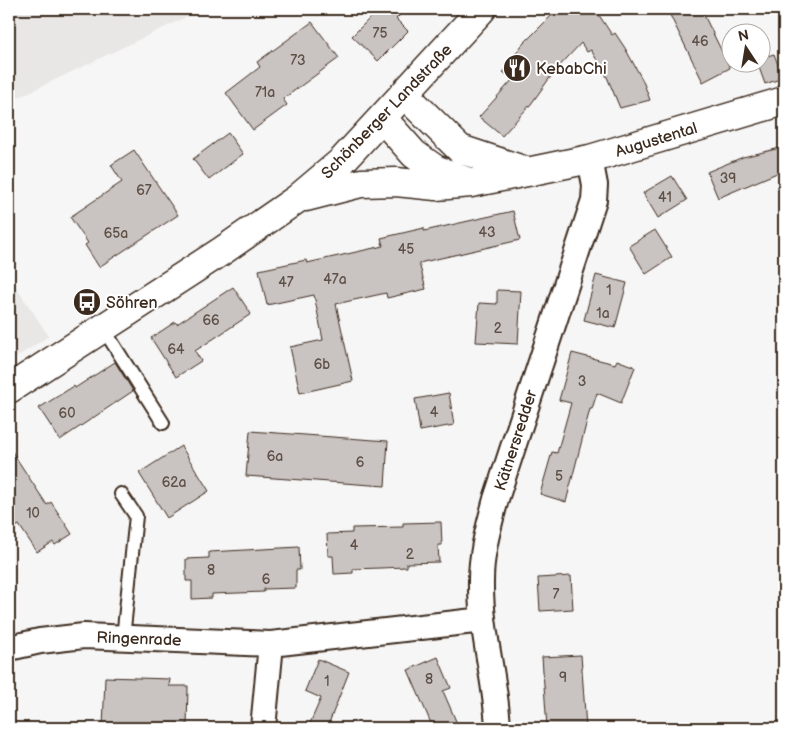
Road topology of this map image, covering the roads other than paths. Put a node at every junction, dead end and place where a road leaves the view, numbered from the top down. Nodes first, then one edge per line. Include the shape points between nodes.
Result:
1 (482, 9) edge
2 (405, 95) junction
3 (784, 101) edge
4 (382, 119) junction
5 (590, 159) junction
6 (527, 172) junction
7 (471, 183) junction
8 (297, 199) junction
9 (103, 328) junction
10 (9, 390) edge
11 (163, 423) dead end
12 (121, 494) dead end
13 (483, 620) junction
14 (123, 638) junction
15 (271, 644) junction
16 (9, 648) edge
17 (263, 728) edge
18 (498, 728) edge

1 - 2 street, Schönberger Landstraße
2 - 4 street, Schönberger Landstraße
2 - 6 street via 460,149
3 - 5 street, Augustental
4 - 7 street via 414,154 436,169
4 - 8 street, Schönberger Landstraße via 342,161
5 - 6 street, Augustental
5 - 13 street, Kätnersredder via 594,200 485,539 481,580
6 - 7 street, Augustental
7 - 8 street, Augustental via 436,186 361,183
8 - 9 street, Schönberger Landstraße
9 - 10 street, Schönberger Landstraße
9 - 11 lane
12 - 14 lane via 136,516
13 - 15 street, Ringenrade
13 - 18 street, Kätnersredder
14 - 15 street, Ringenrade
14 - 16 street, Ringenrade via 84,636
15 - 17 street

